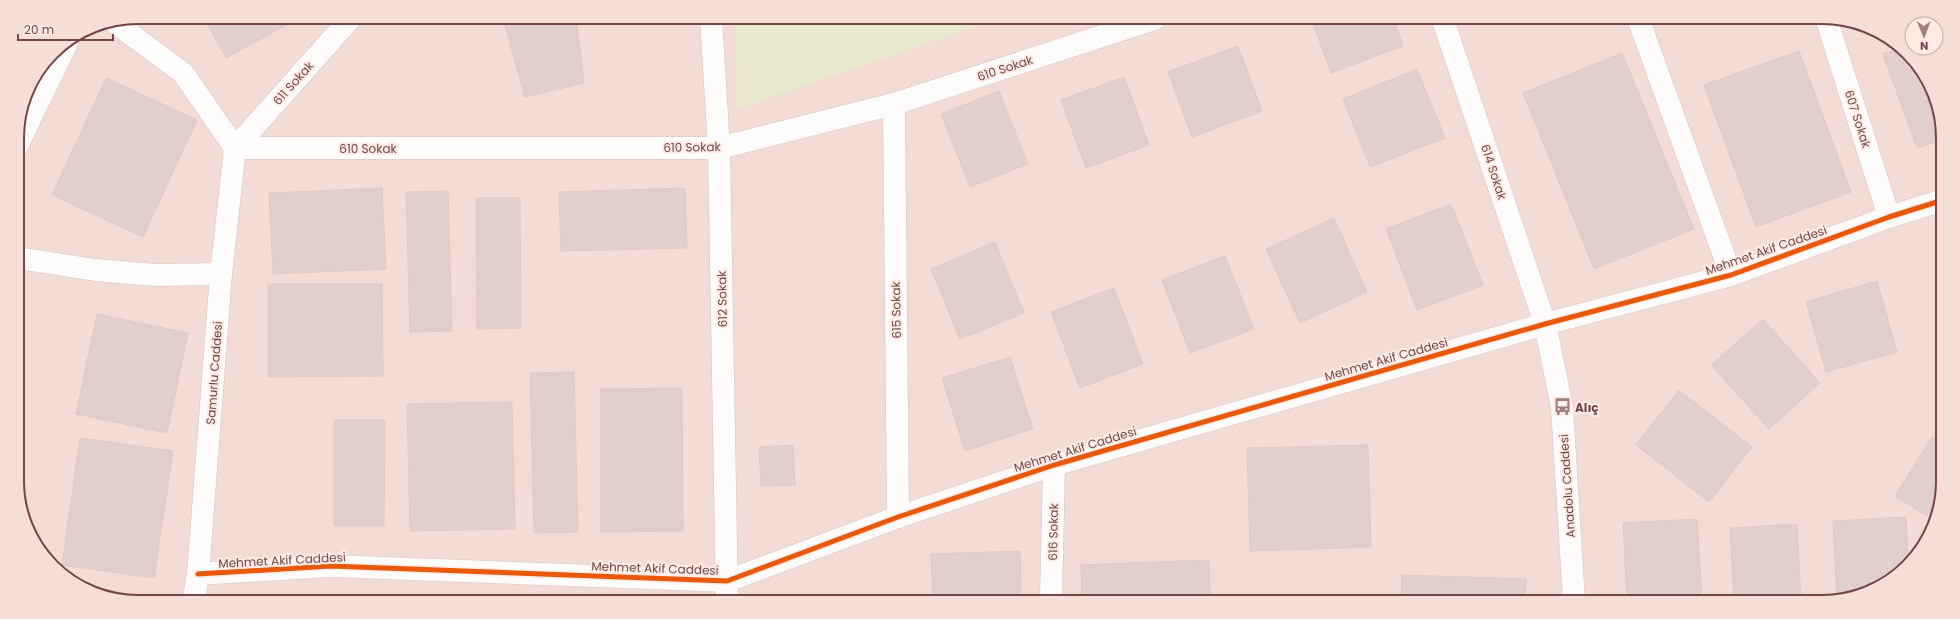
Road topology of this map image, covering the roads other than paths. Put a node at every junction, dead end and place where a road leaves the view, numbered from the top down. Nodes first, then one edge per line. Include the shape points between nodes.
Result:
1 (346, 24) edge
2 (712, 24) edge
3 (1142, 24) edge
4 (1444, 24) edge
5 (1640, 24) edge
6 (1828, 24) edge
7 (119, 26) edge
8 (62, 53) edge
9 (894, 104) junction
10 (24, 132) edge
11 (235, 148) junction
12 (719, 148) junction
13 (1936, 202) edge
14 (1889, 217) junction
15 (24, 259) edge
16 (222, 274) junction
17 (1731, 275) junction
18 (1545, 324) junction
19 (1054, 465) junction
20 (898, 517) junction
21 (198, 574) junction
22 (727, 590) edge
23 (194, 595) edge
24 (1051, 595) edge
25 (1574, 595) edge

1 - 11 street, 611 Sokak
2 - 12 street, 612 Sokak
3 - 9 street, 610 Sokak
4 - 18 street, 614 Sokak
5 - 17 street
6 - 14 street, 607 Sokak
7 - 11 street via 184,73
8 - 10 street
9 - 12 street, 610 Sokak
9 - 20 street, 615 Sokak
11 - 12 street, 610 Sokak
11 - 16 street, Samurlu Caddesi
12 - 22 street, 612 Sokak
13 - 14 street, Mehmet Akif Caddesi
14 - 17 street, Mehmet Akif Caddesi
15 - 16 street via 95,270 155,275
16 - 21 street, Samurlu Caddesi
17 - 18 street, Mehmet Akif Caddesi
18 - 19 street, Mehmet Akif Caddesi
18 - 25 street, Anadolu Caddesi via 1562,407
19 - 20 street, Mehmet Akif Caddesi
19 - 24 street, 616 Sokak
20 - 22 street, Mehmet Akif Caddesi
21 - 22 street, Mehmet Akif Caddesi via 331,566
21 - 23 street, Samurlu Caddesi

